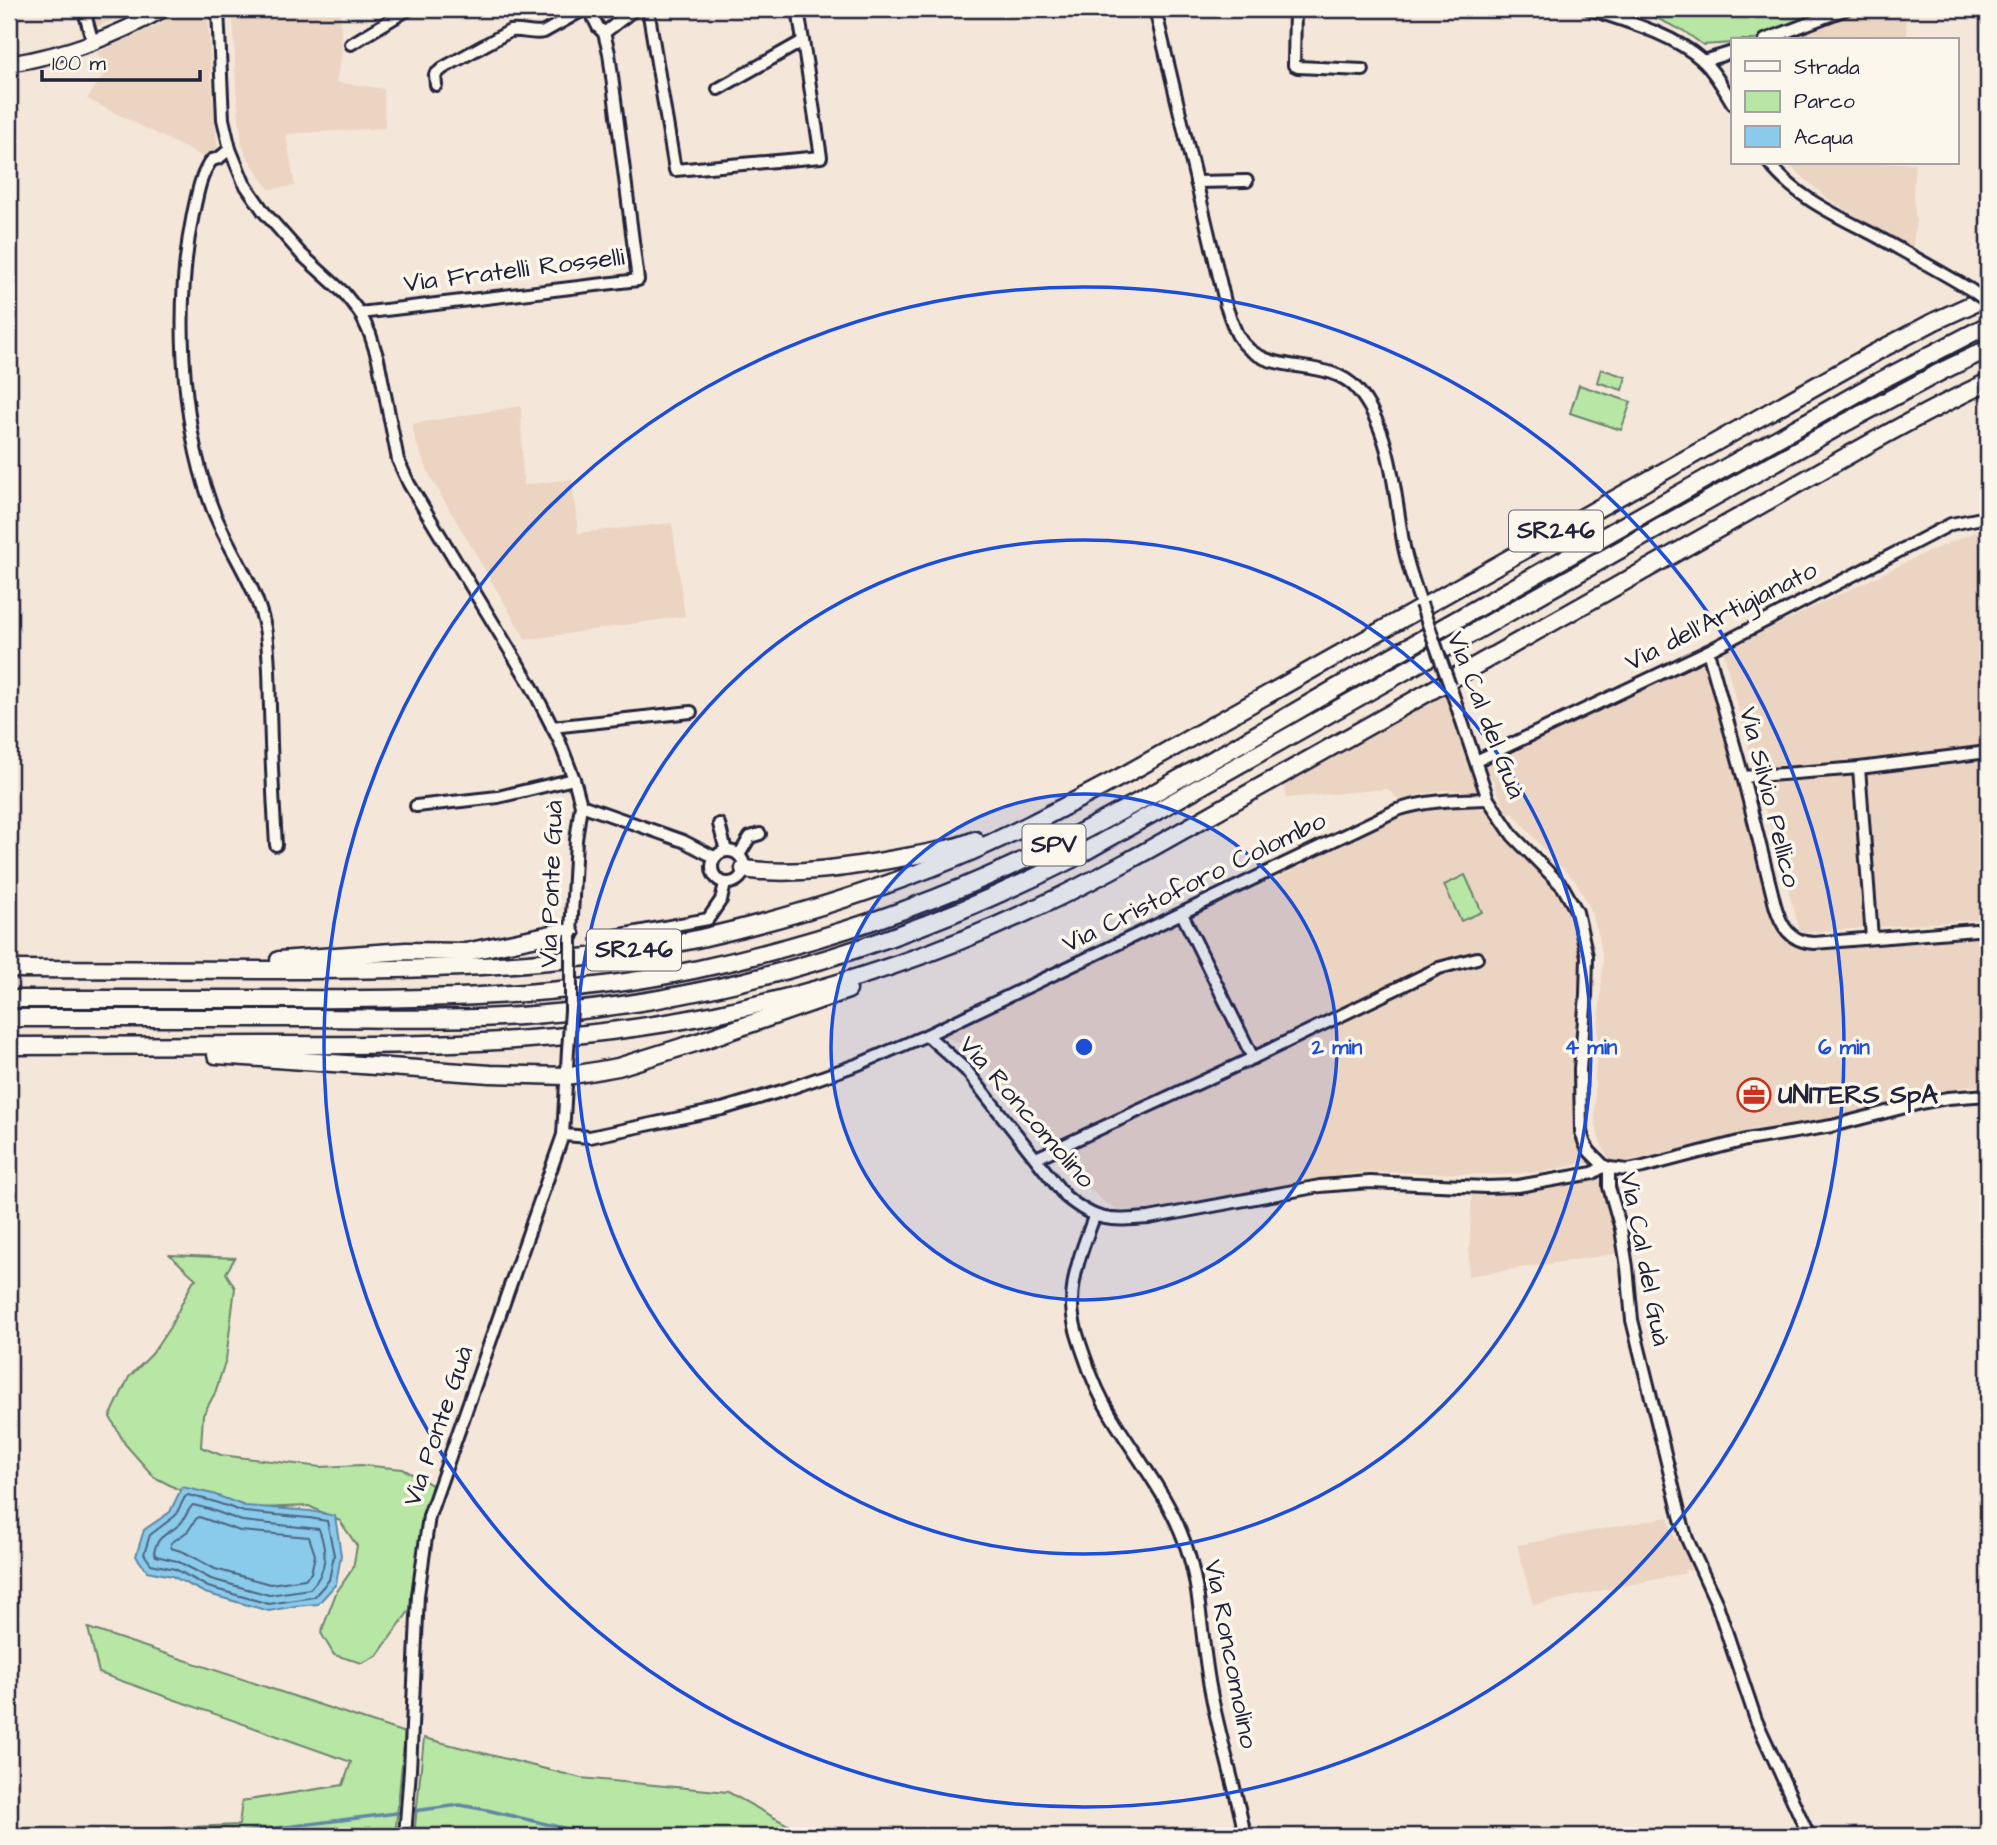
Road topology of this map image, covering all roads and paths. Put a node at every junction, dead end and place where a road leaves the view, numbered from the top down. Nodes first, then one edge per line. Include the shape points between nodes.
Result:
1 (91, 9) edge
2 (164, 9) edge
3 (218, 9) edge
4 (409, 9) edge
5 (587, 9) edge
6 (635, 9) edge
7 (648, 9) edge
8 (798, 9) edge
9 (1156, 9) edge
10 (1295, 9) edge
11 (1589, 9) edge
12 (1846, 9) edge
13 (604, 33) junction
14 (1770, 38) edge
15 (803, 41) junction
16 (93, 43) junction
17 (351, 44) dead end
18 (1731, 53) edge
19 (1703, 61) junction
20 (9, 64) edge
21 (1363, 70) dead end
22 (436, 85) dead end
23 (718, 89) dead end
24 (1731, 101) edge
25 (230, 149) junction
26 (1770, 164) edge
27 (1196, 181) junction
28 (1247, 181) dead end
29 (1988, 296) edge
30 (1988, 302) edge
31 (359, 313) junction
32 (1988, 326) edge
33 (1988, 349) edge
34 (1988, 382) edge
35 (1988, 519) edge
36 (1708, 651) junction
37 (691, 712) dead end
38 (552, 727) junction
39 (1988, 752) edge
40 (1476, 761) junction
41 (1859, 768) junction
42 (1128, 773) junction
43 (1743, 777) junction
44 (574, 779) junction
45 (1489, 799) junction
46 (581, 805) junction
47 (416, 806) dead end
48 (719, 824) dead end
49 (761, 834) dead end
50 (276, 845) dead end
51 (726, 851) junction
52 (714, 857) junction
53 (741, 862) junction
54 (725, 884) junction
55 (1039, 906) junction
56 (1182, 914) junction
57 (1988, 929) edge
58 (571, 934) junction
59 (1872, 938) junction
60 (598, 939) dead end
61 (1477, 958) dead end
62 (108, 968) junction
63 (9, 969) edge
64 (9, 999) edge
65 (9, 1018) edge
66 (927, 1035) junction
67 (9, 1046) edge
68 (106, 1046) junction
69 (1252, 1058) junction
70 (567, 1076) junction
71 (1988, 1095) edge
72 (563, 1135) junction
73 (1036, 1158) junction
74 (1606, 1167) junction
75 (1094, 1217) junction
76 (405, 1836) edge
77 (1245, 1836) edge
78 (1809, 1836) edge

1 - 16 street via 86,18
2 - 16 main road
3 - 25 street, Via Ponte Guà via 223,119
4 - 17 street
5 - 13 street
5 - 22 street via 544,32 510,31 443,68 435,75
6 - 13 street
7 - 15 street via 675,170 821,157
8 - 15 street
9 - 27 street, Via Cal del Guà
10 - 21 street via 1294,65
11 - 19 street via 1656,33
12 - 14 street
13 - 31 street, Via Fratelli Rosselli via 638,280
15 - 23 street
16 - 20 main road
18 - 19 street
19 - 24 street
25 - 31 street, Via Ponte Guà via 244,183 264,212
25 - 50 street via 207,166 191,225 184,290 186,374 206,491 254,592 266,631
26 - 30 street, bridge via 1815,204
27 - 28 street
27 - 40 street, Via Cal del Guà, bridge via 1226,306 1239,337 1261,358 1336,374 1355,387 1380,429 1405,551
29 - 42 highway, SR246 via 1876,352
31 - 38 street, Via Ponte Guà via 378,359 398,460
32 - 64 highway, SPV via 1874,384 1121,810 989,876 865,924 695,969 536,993 416,999
33 - 65 highway, SPV via 1832,430 1070,860 1002,894 897,936 724,986 533,1015
34 - 55 highway
35 - 36 street, Via dell'Artigianato via 1951,524
36 - 40 street, Via dell'Artigianato
36 - 43 street, Via Silvio Pellico
37 - 38 street
38 - 44 street, Via Ponte Guà
39 - 41 street
40 - 45 street, Via Cal del Guà
41 - 43 street
41 - 59 street
42 - 53 highway via 965,844 923,854 773,872
42 - 62 highway, SR246 via 1010,834 895,882 764,923 695,939 618,953 494,966
43 - 59 street, Via Silvio Pellico via 1779,920 1791,936 1805,942
44 - 46 street, Via Ponte Guà
44 - 47 street via 498,797
45 - 56 street, Via Cristoforo Colombo via 1439,800 1397,810
45 - 74 street, Via Cal del Guà via 1513,836 1563,887 1577,912 1587,956 1581,1132 1590,1152
46 - 52 street via 683,841
46 - 58 street, Via Ponte Guà
48 - 51 street
49 - 53 street via 750,837
51 - 52 street
51 - 53 street
52 - 54 street via 712,874
53 - 54 street via 740,878
54 - 60 street via 708,919
55 - 68 highway via 919,956 845,980 649,1026 476,1043
55 - 70 highway via 935,959 698,1042 618,1067
56 - 66 street, Via Cristoforo Colombo
56 - 69 street
57 - 59 street
58 - 62 highway via 561,932 466,952 406,951
58 - 70 street, Via Ponte Guà, bridge
61 - 69 street via 1439,968
62 - 63 highway, SR246
66 - 72 street, Via Cristoforo Colombo via 859,1064 722,1109 590,1137
66 - 73 street, Via Roncomolino via 966,1070
67 - 68 highway
68 - 70 highway
69 - 73 street
70 - 72 street, Via Ponte Guà
71 - 74 street, Via Roncomolino via 1921,1103 1628,1170
72 - 76 street, Via Ponte Guà via 429,1516 418,1595
73 - 75 street, Via Roncomolino via 1065,1196
74 - 75 street, Via Roncomolino via 1518,1186 1370,1182 1320,1186 1149,1218 1121,1221
74 - 78 street, Via Cal del Guà via 1621,1229 1632,1320 1681,1519 1717,1604 1756,1720
75 - 77 street, Via Roncomolino via 1079,1255 1073,1321 1111,1416 1172,1513 1186,1545 1199,1593 1211,1691

